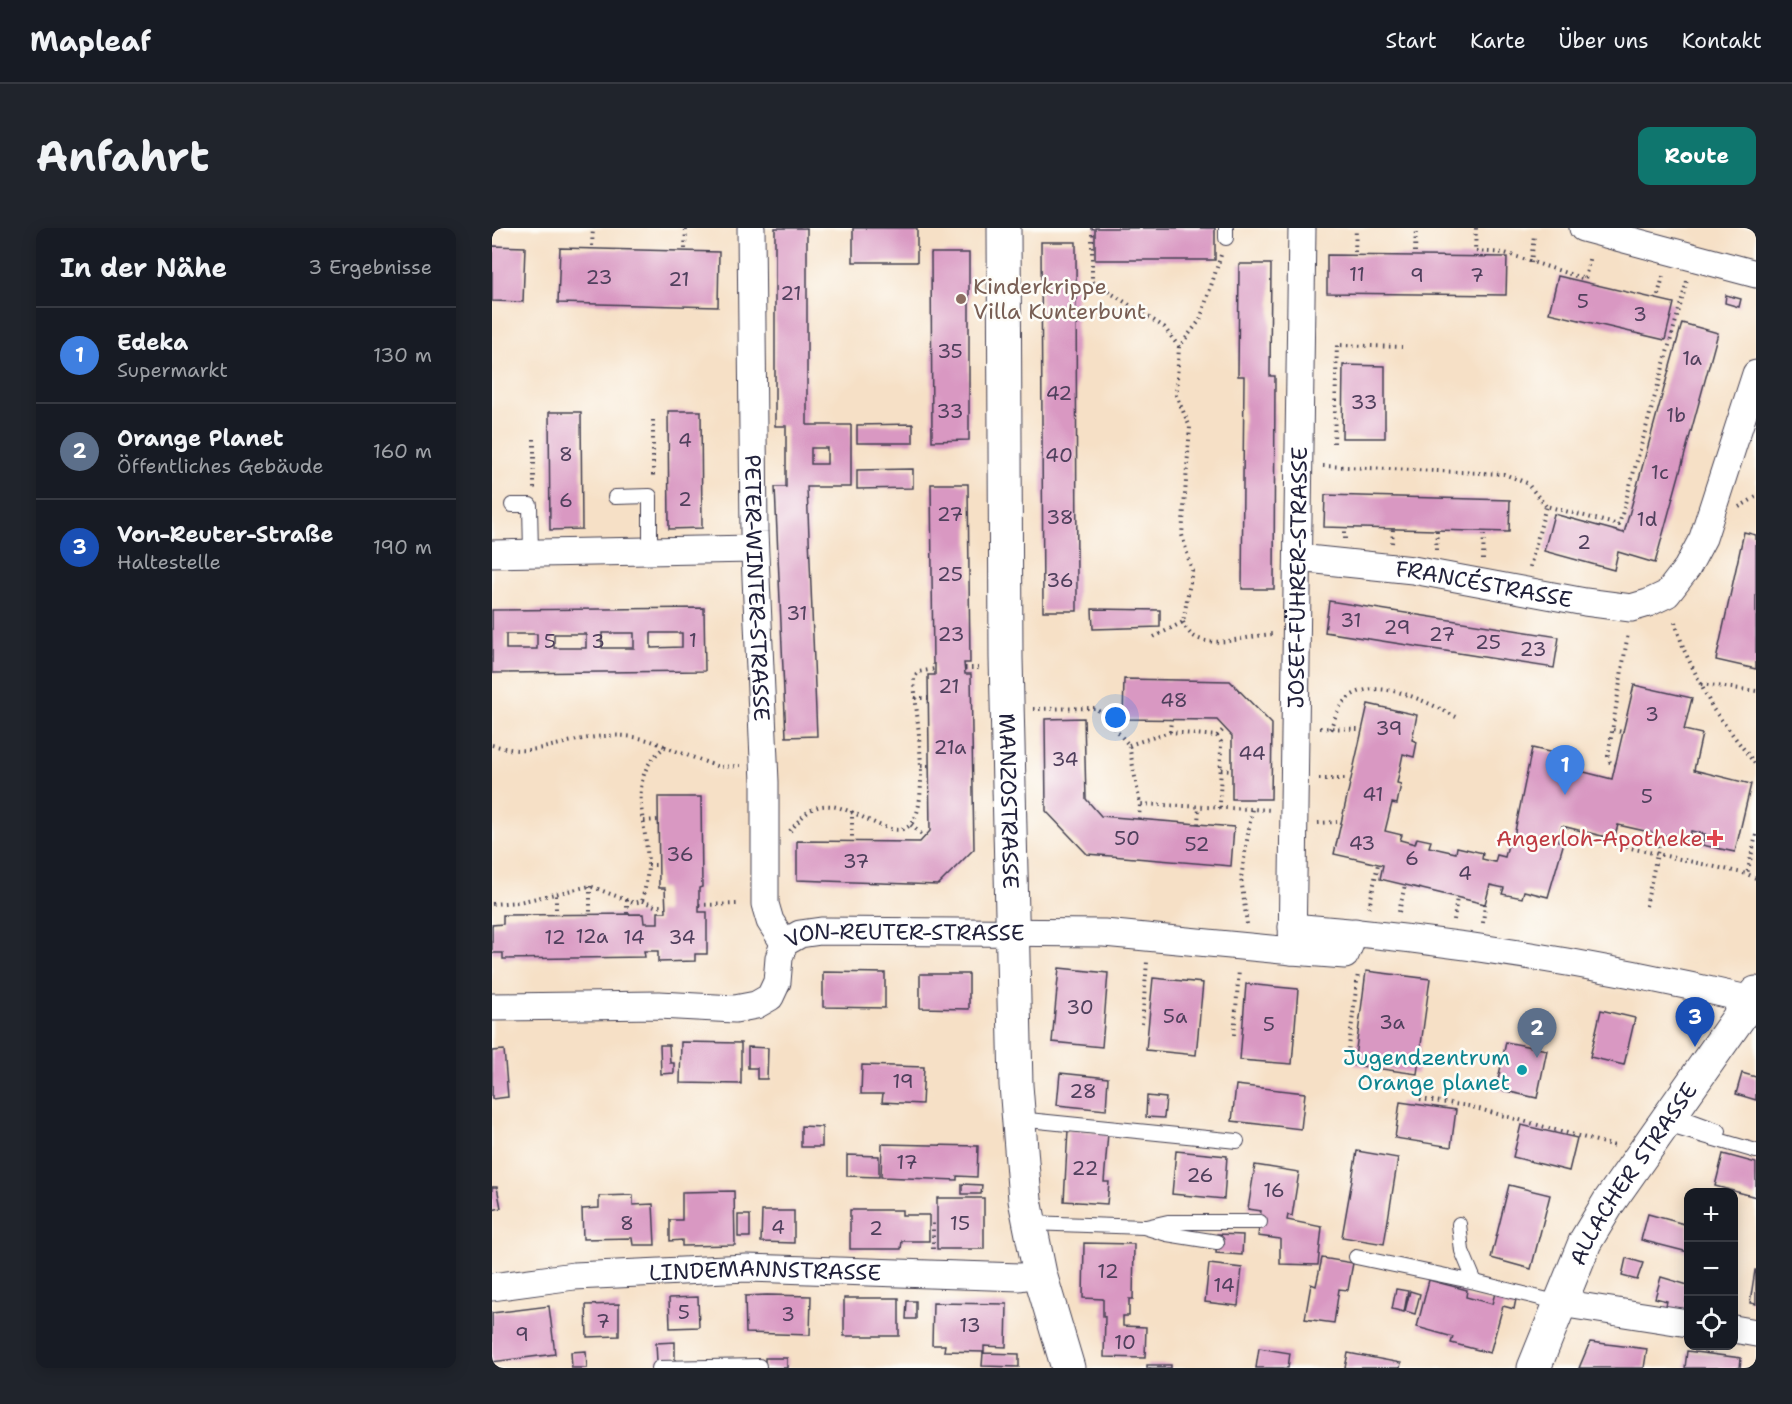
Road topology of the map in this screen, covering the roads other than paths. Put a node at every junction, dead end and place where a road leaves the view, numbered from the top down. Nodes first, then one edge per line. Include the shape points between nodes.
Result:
1 (751, 228) edge
2 (1004, 228) edge
3 (1302, 228) edge
4 (1583, 228) edge
5 (1756, 274) edge
6 (1756, 374) edge
7 (615, 497) dead end
8 (512, 505) dead end
9 (754, 549) junction
10 (650, 550) junction
11 (531, 553) junction
12 (492, 554) edge
13 (1298, 558) junction
14 (1014, 932) junction
15 (1292, 939) junction
16 (784, 943) junction
17 (1755, 998) edge
18 (492, 1006) edge
19 (1666, 1118) junction
20 (1018, 1119) junction
21 (1238, 1141) dead end
22 (1756, 1141) edge
23 (1756, 1151) edge
24 (1260, 1222) dead end
25 (1029, 1223) junction
26 (1459, 1224) dead end
27 (1144, 1227) junction
28 (1217, 1242) dead end
29 (1356, 1257) dead end
30 (1040, 1274) junction
31 (1475, 1282) junction
32 (492, 1287) edge
33 (1560, 1303) junction
34 (1684, 1322) edge
35 (1738, 1330) edge
36 (1756, 1333) edge
37 (759, 1366) dead end
38 (659, 1368) edge
39 (1068, 1368) edge
40 (1534, 1368) edge

1 - 9 street, PETER-WINTER-STRASSE
2 - 14 street, MANZOSTRASSE via 1006,658
3 - 13 street, JOSEF-FÜHRER-STRASSE
4 - 5 street
6 - 13 street, FRANCÉSTRASSE via 1703,538 1667,594 1631,608 1413,570
7 - 10 lane via 650,496
8 - 11 lane via 530,505
9 - 10 street
9 - 16 street, PETER-WINTER-STRASSE via 764,766 765,904
10 - 11 street
11 - 12 street
13 - 15 street, JOSEF-FÜHRER-STRASSE
14 - 15 street, VON-REUTER-STRASSE
14 - 16 street, VON-REUTER-STRASSE via 821,931 800,934
14 - 20 street, MANZOSTRASSE
15 - 17 street, VON-REUTER-STRASSE via 1550,957
16 - 18 street, VON-REUTER-STRASSE via 777,982 770,997 756,1005 735,1009 659,1005
17 - 19 street, ALLACHER STRASSE
19 - 22 lane
19 - 23 lane
19 - 33 street, ALLACHER STRASSE via 1586,1242
20 - 21 lane
20 - 25 street, MANZOSTRASSE
24 - 27 lane via 1167,1222
25 - 27 lane
25 - 30 street, MANZOSTRASSE
26 - 31 lane via 1462,1251
27 - 28 lane
29 - 31 lane
30 - 32 street, LINDEMANNSTRASSE via 1020,1277 747,1268 574,1276
30 - 39 street, MANZOSTRASSE
31 - 33 lane
33 - 34 street
33 - 40 street, ALLACHER STRASSE
35 - 36 street
37 - 38 lane

